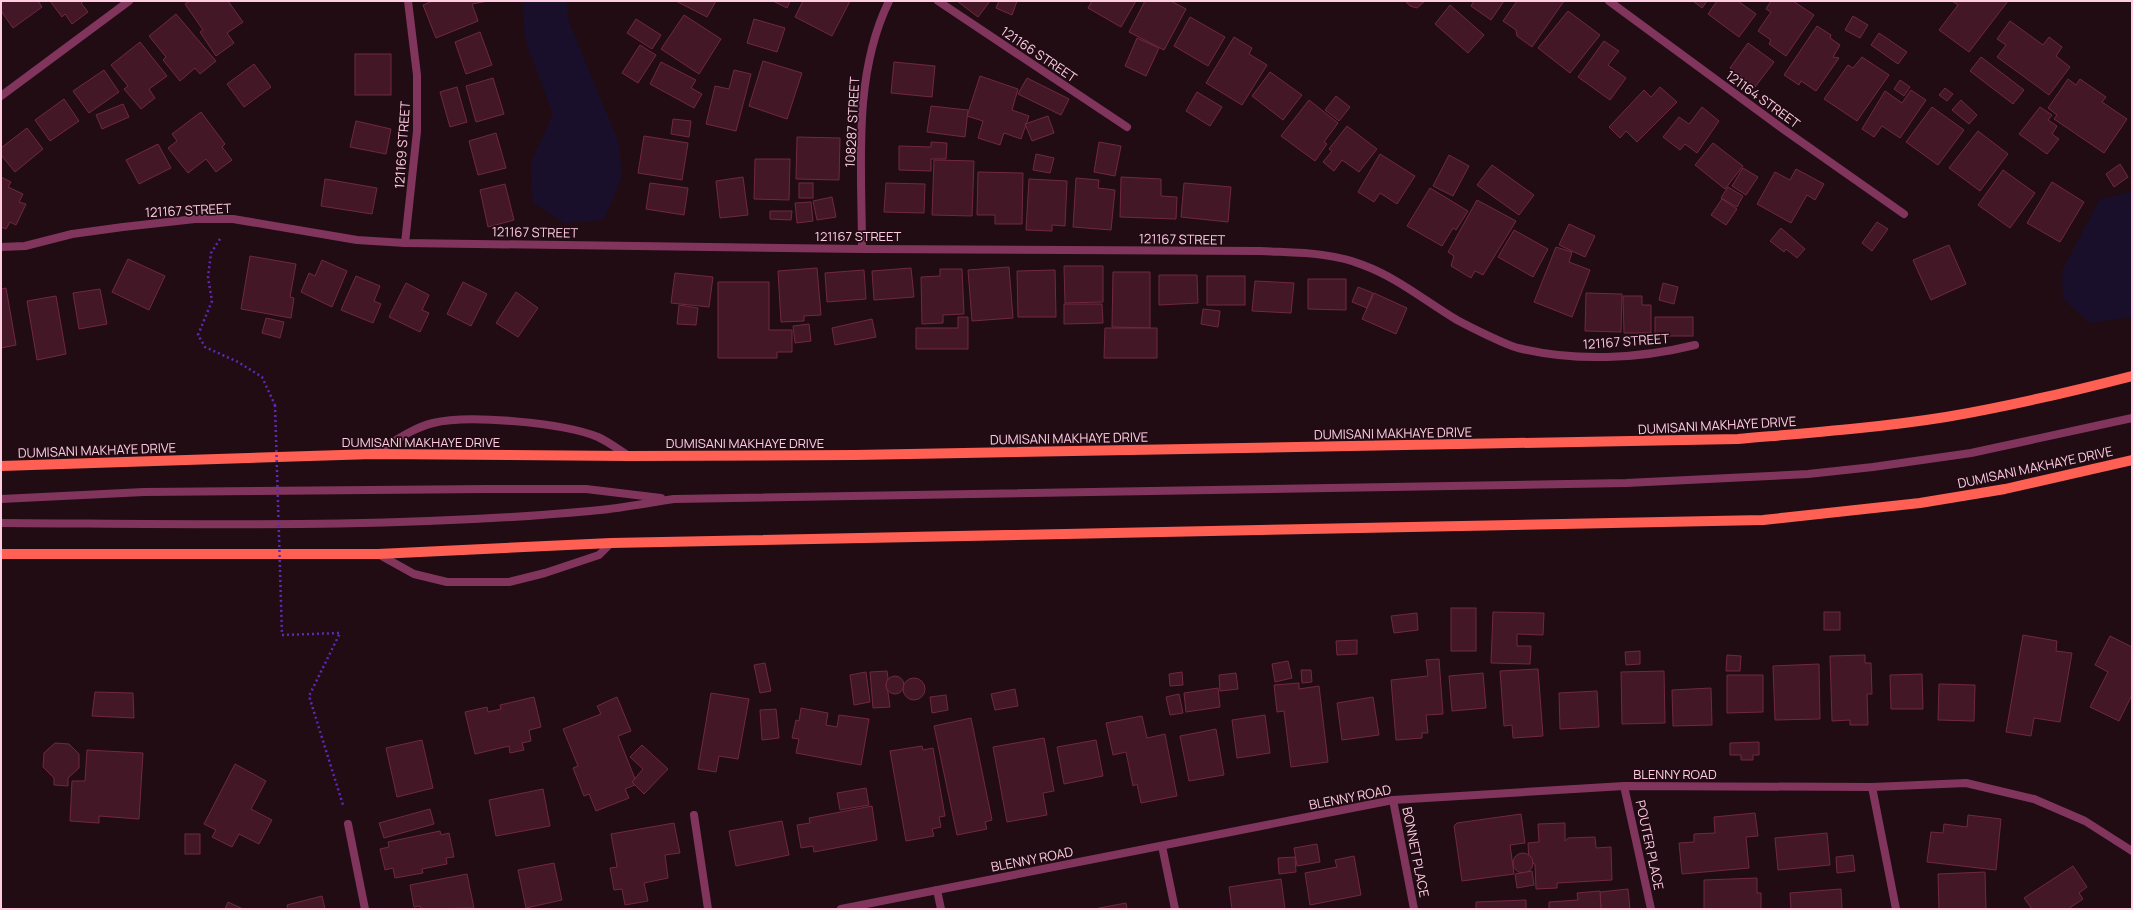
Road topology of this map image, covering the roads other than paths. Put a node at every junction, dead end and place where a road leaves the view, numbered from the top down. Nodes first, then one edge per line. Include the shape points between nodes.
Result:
1 (129, 1) edge
2 (408, 1) edge
3 (889, 1) edge
4 (938, 1) edge
5 (1610, 1) edge
6 (1, 96) edge
7 (1127, 127) dead end
8 (1904, 214) dead end
9 (405, 242) junction
10 (1, 247) edge
11 (862, 249) junction
12 (1695, 345) dead end
13 (2132, 376) edge
14 (2132, 418) edge
15 (373, 454) junction
16 (629, 456) junction
17 (2132, 460) edge
18 (1, 466) edge
19 (1, 499) edge
20 (674, 499) junction
21 (1, 522) edge
22 (611, 543) junction
23 (1, 554) edge
24 (378, 554) junction
25 (1624, 786) junction
26 (1872, 786) junction
27 (1393, 800) junction
28 (694, 815) dead end
29 (348, 824) road end
30 (1162, 846) junction
31 (2132, 851) edge
32 (937, 890) junction
33 (365, 909) edge
34 (708, 909) edge
35 (841, 909) edge
36 (941, 909) edge
37 (1175, 909) edge
38 (1414, 909) edge
39 (1651, 909) edge
40 (1896, 909) edge

1 - 6 street
2 - 9 street, 121169 STREET via 418,75 418,131
3 - 11 street, 108287 STREET via 871,47 864,87
4 - 7 street, 121166 STREET
5 - 8 street, 121164 STREET via 1783,129
9 - 10 street, 121167 STREET via 357,240 233,219 194,219 72,234 25,246
9 - 11 street, 121167 STREET
11 - 12 street, 121167 STREET via 1262,251 1323,254 1362,264 1399,281 1458,320 1517,348 1578,357 1627,356
13 - 16 main road, DUMISANI MAKHAYE DRIVE via 2049,397 1945,417 1844,430 1738,439 862,455
14 - 20 street via 1971,453 1808,474 1626,483
15 - 16 main road, DUMISANI MAKHAYE DRIVE
15 - 16 street via 424,426 454,420 479,420 559,427 598,438
15 - 18 main road, DUMISANI MAKHAYE DRIVE
17 - 22 main road, DUMISANI MAKHAYE DRIVE via 2005,489 1920,503 1763,520
19 - 20 street via 144,492 480,489 586,489
20 - 21 street via 584,512 494,518 345,523
22 - 24 main road, DUMISANI MAKHAYE DRIVE
22 - 24 street via 599,555 508,582 447,582 414,574
23 - 24 main road, DUMISANI MAKHAYE DRIVE
25 - 26 street, BLENNY ROAD
25 - 27 street, BLENNY ROAD
25 - 39 street, POUTER PLACE
26 - 31 street, BLENNY ROAD via 1966,783 2034,799 2085,821
26 - 40 street
27 - 30 street, BLENNY ROAD
27 - 38 street, BONNET PLACE
28 - 34 street
29 - 33 street
30 - 32 street, BLENNY ROAD
30 - 37 street
32 - 35 street, BLENNY ROAD
32 - 36 street

